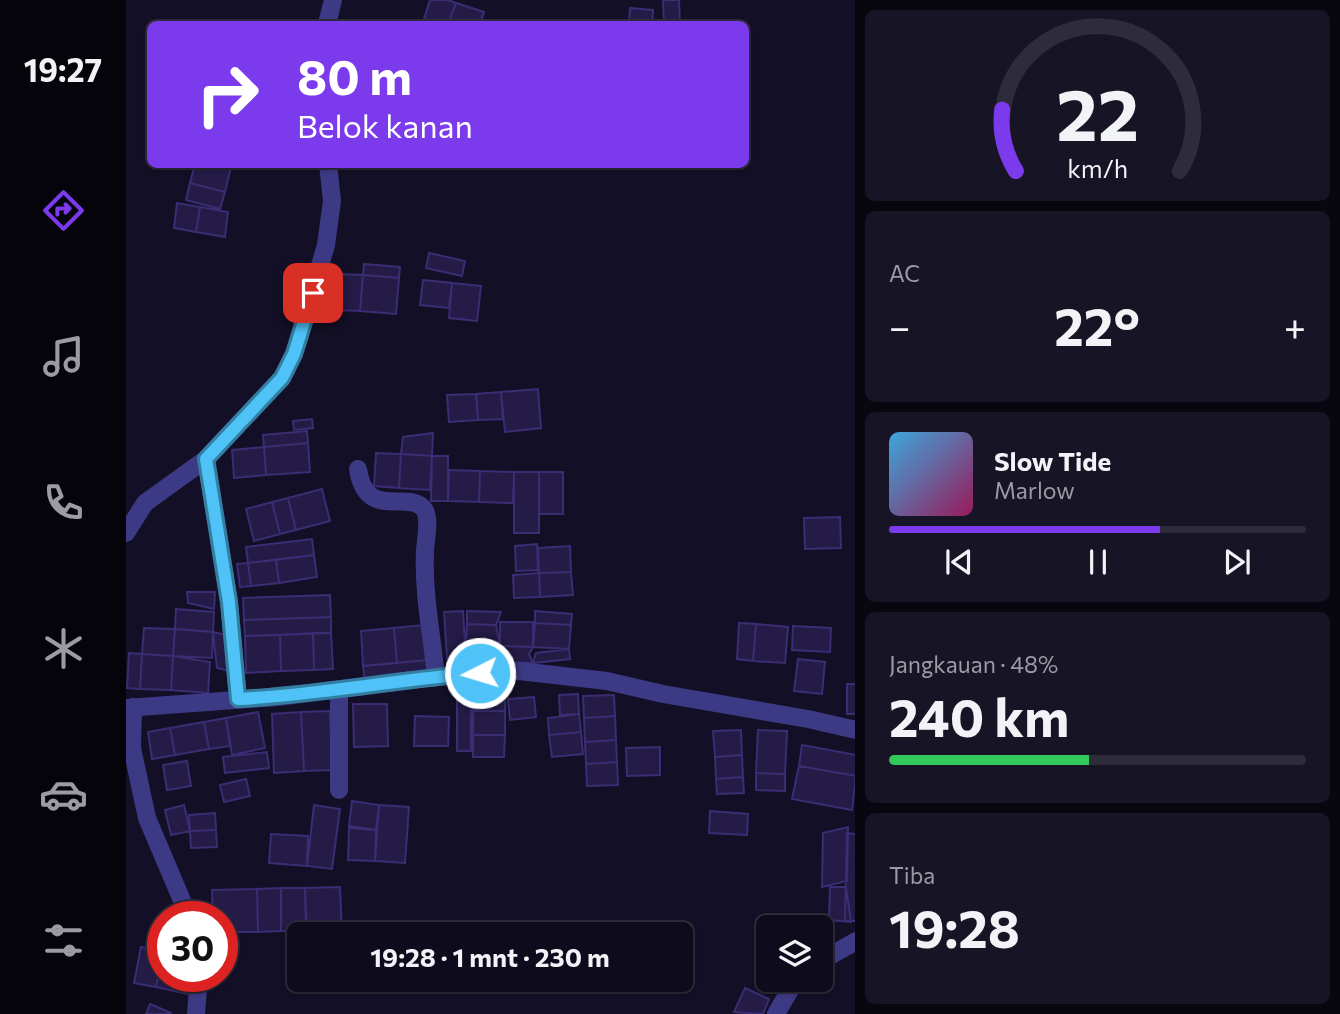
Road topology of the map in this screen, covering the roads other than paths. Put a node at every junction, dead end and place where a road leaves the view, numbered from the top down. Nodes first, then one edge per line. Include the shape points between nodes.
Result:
1 (333, 0) edge
2 (328, 21) edge
3 (328, 168) edge
4 (206, 459) junction
5 (358, 469) dead end
6 (126, 533) edge
7 (436, 677) junction
8 (339, 691) junction
9 (238, 699) junction
10 (129, 707) edge
11 (855, 730) edge
12 (339, 790) dead end
13 (182, 901) edge
14 (855, 941) edge
15 (833, 954) edge
16 (198, 992) edge
17 (789, 992) edge
18 (196, 1014) edge
19 (775, 1014) edge

1 - 2 street
3 - 4 street via 332,201 326,245 294,354 282,378
4 - 6 street via 145,503
4 - 9 street via 229,602
5 - 7 street via 360,482 372,497 413,503 426,514 425,556
7 - 8 street
7 - 11 street via 519,671 568,675
8 - 9 street
8 - 12 street
9 - 10 street
10 - 13 street via 146,818
14 - 15 street
16 - 18 street
17 - 19 street

